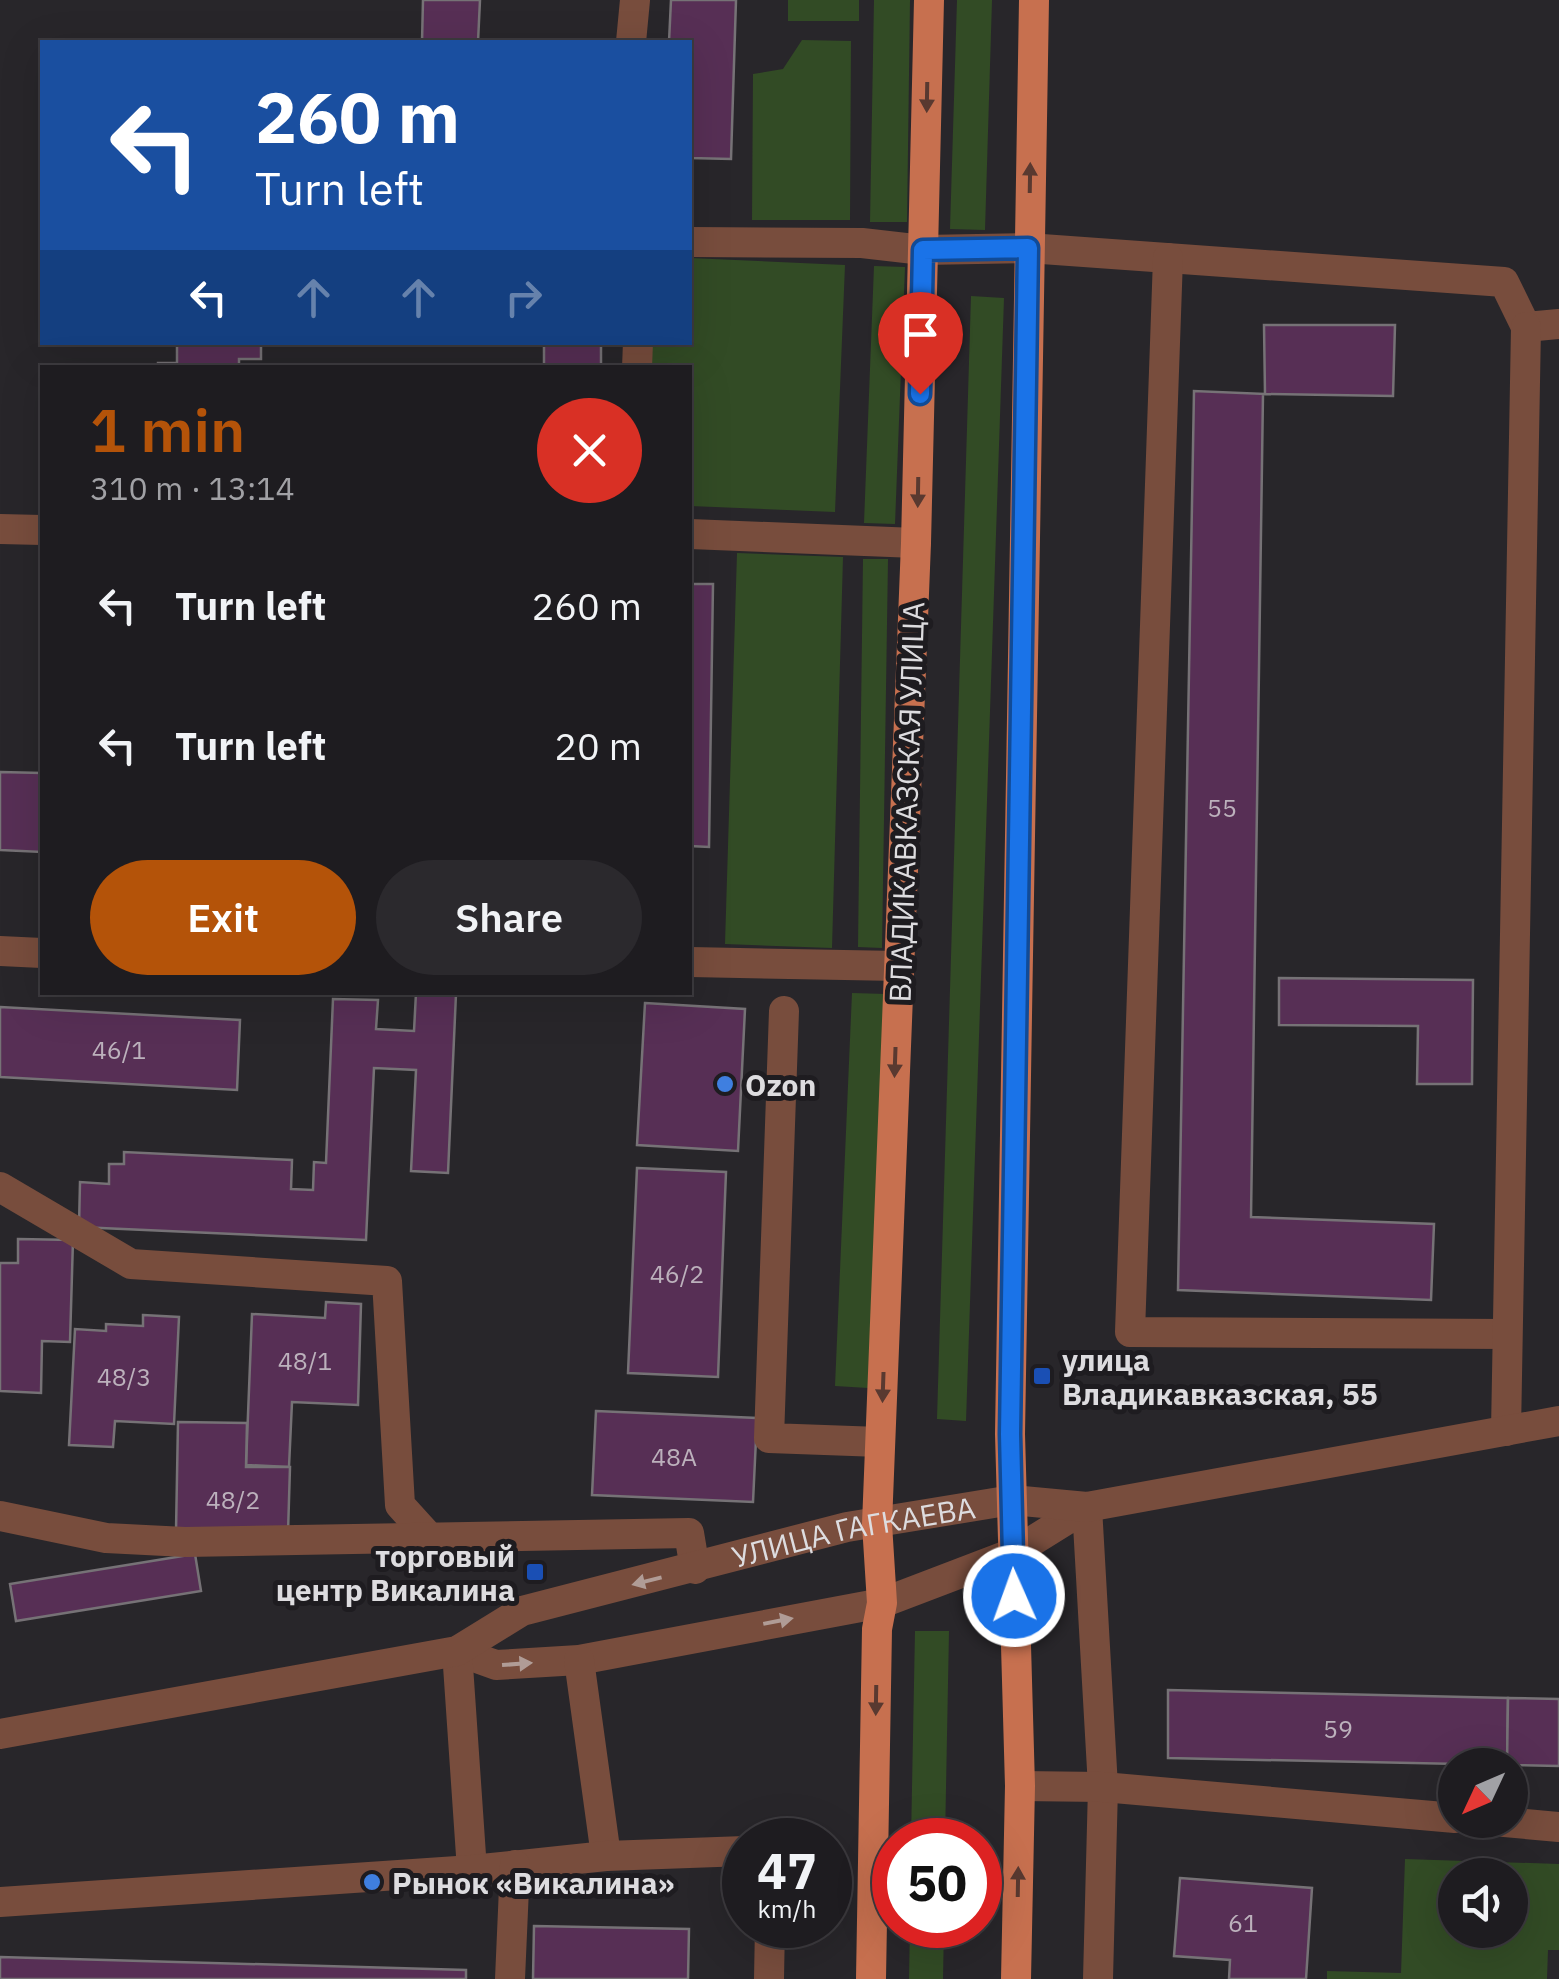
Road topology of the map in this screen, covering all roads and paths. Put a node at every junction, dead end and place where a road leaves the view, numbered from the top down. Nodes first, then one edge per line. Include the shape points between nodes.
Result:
1 (635, 0) edge
2 (929, 0) edge
3 (1034, 0) edge
4 (631, 40) edge
5 (692, 242) edge
6 (1028, 248) junction
7 (923, 250) junction
8 (1168, 258) junction
9 (1559, 324) edge
10 (1526, 326) junction
11 (0, 529) edge
12 (40, 530) edge
13 (692, 534) edge
14 (916, 543) junction
15 (0, 951) edge
16 (40, 954) edge
17 (692, 962) edge
18 (899, 966) junction
19 (784, 1011) dead end
20 (0, 1187) edge
21 (1507, 1334) junction
22 (1559, 1421) edge
23 (1506, 1430) junction
24 (880, 1442) junction
25 (1012, 1500) junction
26 (1088, 1507) junction
27 (0, 1516) edge
28 (877, 1524) junction
29 (430, 1538) junction
30 (1013, 1553) junction
31 (695, 1569) junction
32 (882, 1603) junction
33 (456, 1651) junction
34 (580, 1660) junction
35 (0, 1734) edge
36 (1020, 1786) junction
37 (1103, 1787) junction
38 (1438, 1817) edge
39 (1528, 1824) edge
40 (1559, 1827) edge
41 (722, 1852) edge
42 (606, 1856) junction
43 (515, 1866) junction
44 (472, 1870) junction
45 (0, 1902) edge
46 (770, 1948) edge
47 (510, 1979) edge
48 (769, 1979) edge
49 (871, 1979) edge
50 (1016, 1979) edge
51 (1098, 1979) edge

1 - 4 street
2 -> 7 main road, ВЛАДИКАВКАЗСКАЯ УЛИЦА
6 -> 3 main road
5 - 7 street
6 - 7 street
6 - 8 street
6 - 25 main road
7 -> 14 main road, ВЛАДИКАВКАЗСКАЯ УЛИЦА
8 - 10 street via 1504,282
8 - 21 street via 1130,1332
9 - 10 street
10 - 21 street
11 - 12 street
13 - 14 street
14 - 18 main road, ВЛАДИКАВКАЗСКАЯ УЛИЦА
15 - 16 street
17 - 18 street
18 -> 24 main road, ВЛАДИКАВКАЗСКАЯ УЛИЦА
19 - 24 street via 769,1438
20 - 29 street via 131,1264 387,1281 400,1505
21 - 23 street
22 - 23 street, УЛИЦА ГАГКАЕВА
23 - 26 street, УЛИЦА ГАГКАЕВА
24 - 28 main road, ВЛАДИКАВКАЗСКАЯ УЛИЦА
25 - 26 street, УЛИЦА ГАГКАЕВА
25 - 28 street, УЛИЦА ГАГКАЕВА
25 - 30 main road
26 - 30 street
26 - 37 street
27 - 29 street via 106,1538
28 - 31 street, УЛИЦА ГАГКАЕВА
28 - 32 main road, ВЛАДИКАВКАЗСКАЯ УЛИЦА
29 - 31 street via 689,1534
30 - 32 street
30 - 36 main road
31 -> 33 street, УЛИЦА ГАГКАЕВА via 522,1611
34 -> 32 street, УЛИЦА ГАГКАЕВА
32 -> 49 main road, ВЛАДИКАВКАЗСКАЯ УЛИЦА
33 -> 34 street, УЛИЦА ГАГКАЕВА via 496,1665
33 - 35 street, УЛИЦА ГАГКАЕВА
33 - 44 street
34 - 42 street
36 - 37 street
50 -> 36 main road
37 - 38 street
37 - 51 street
39 - 40 street
41 - 42 street
42 - 43 street
43 - 44 street
43 - 47 street
44 - 45 street
46 - 48 street

